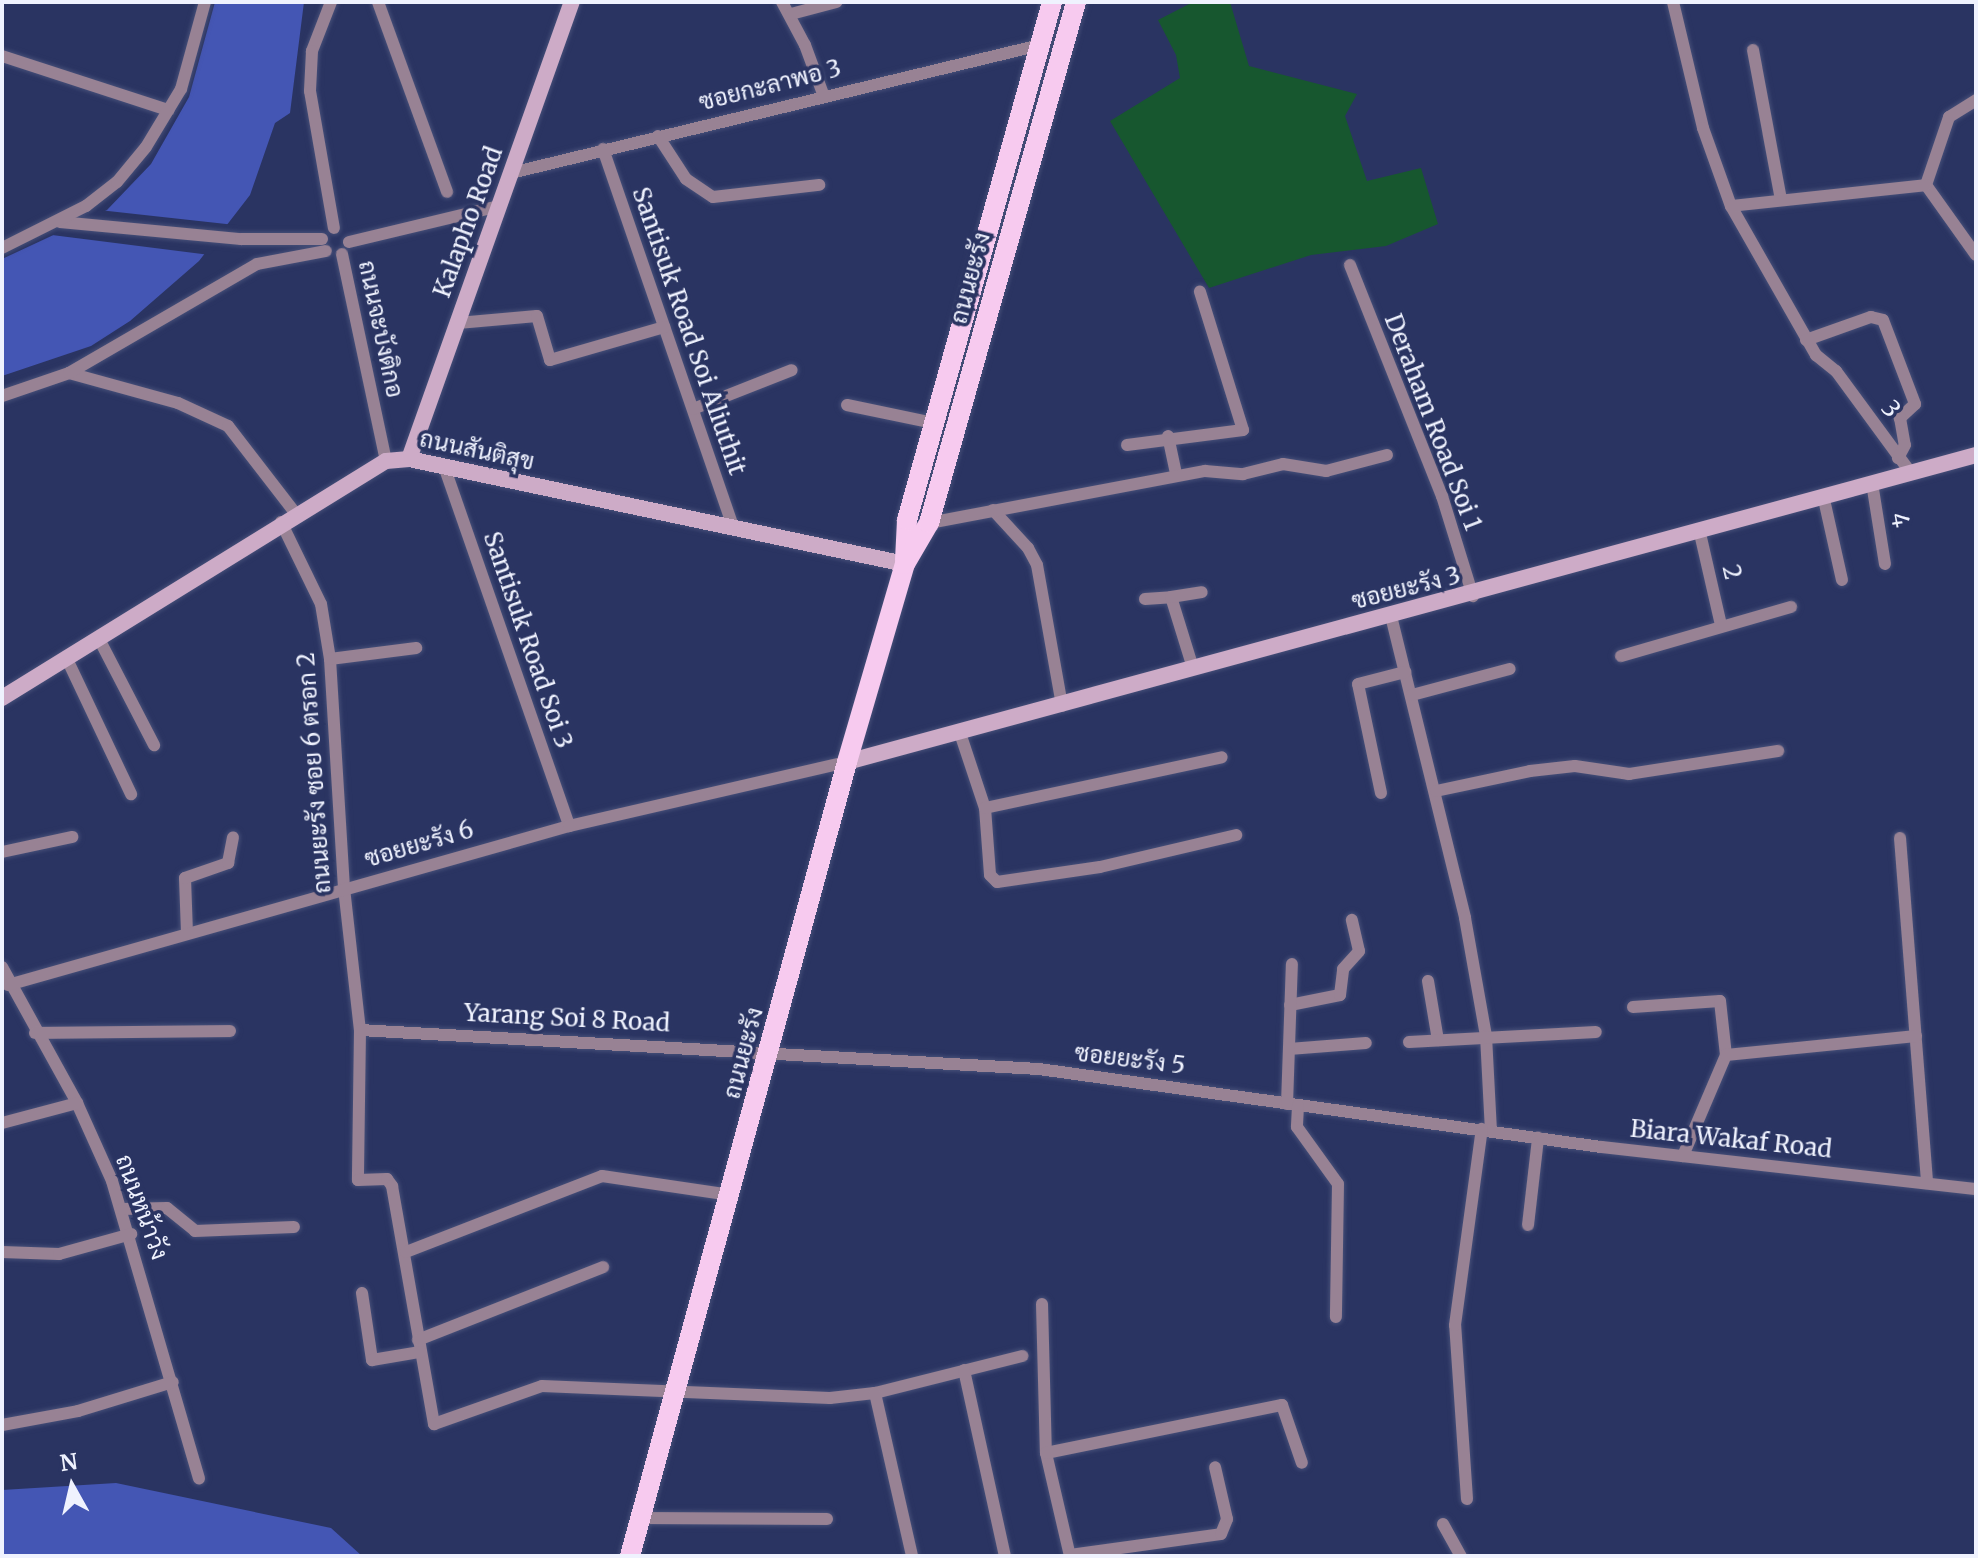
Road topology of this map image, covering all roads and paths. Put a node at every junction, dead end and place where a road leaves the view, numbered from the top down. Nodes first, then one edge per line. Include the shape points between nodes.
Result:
1 (205, 2) edge
2 (331, 2) edge
3 (378, 2) edge
4 (572, 2) edge
5 (782, 2) edge
6 (836, 2) edge
7 (1052, 2) edge
8 (1076, 2) edge
9 (1673, 2) edge
10 (791, 14) junction
11 (1040, 45) junction
12 (1753, 50) dead end
13 (2, 56) edge
14 (823, 94) junction
15 (1976, 100) edge
16 (168, 110) junction
17 (658, 136) junction
18 (603, 149) junction
19 (511, 173) junction
20 (819, 185) dead end
21 (1926, 185) junction
22 (447, 192) dead end
23 (1781, 199) junction
24 (499, 206) junction
25 (1731, 206) junction
26 (66, 223) junction
27 (334, 228) junction
28 (258, 239) junction
29 (984, 243) junction
30 (324, 245) junction
31 (2, 248) edge
32 (346, 248) junction
33 (1005, 250) junction
34 (1976, 255) edge
35 (257, 264) junction
36 (1350, 265) dead end
37 (1200, 292) dead end
38 (458, 323) junction
39 (664, 327) junction
40 (1806, 340) junction
41 (792, 370) dead end
42 (69, 373) junction
43 (2, 396) edge
44 (847, 405) dead end
45 (693, 409) junction
46 (934, 423) junction
47 (1168, 436) junction
48 (1127, 445) dead end
49 (1387, 455) dead end
50 (1976, 455) edge
51 (1898, 458) junction
52 (409, 459) junction
53 (386, 461) junction
54 (445, 469) junction
55 (1911, 473) junction
56 (1176, 475) junction
57 (1872, 483) junction
58 (1823, 495) junction
59 (993, 510) junction
60 (288, 518) junction
61 (929, 523) junction
62 (733, 526) junction
63 (1699, 529) junction
64 (905, 564) junction
65 (1885, 564) dead end
66 (1842, 580) dead end
67 (1202, 592) dead end
68 (1473, 596) junction
69 (1171, 597) junction
70 (1145, 599) dead end
71 (1791, 607) dead end
72 (1391, 616) junction
73 (1721, 625) junction
74 (98, 637) junction
75 (416, 648) dead end
76 (1621, 656) dead end
77 (66, 657) junction
78 (330, 659) junction
79 (1193, 668) junction
80 (1510, 669) dead end
81 (1405, 672) junction
82 (1412, 695) junction
83 (2, 698) edge
84 (1062, 706) junction
85 (959, 730) junction
86 (154, 745) dead end
87 (1778, 751) dead end
88 (1222, 757) dead end
89 (847, 762) junction
90 (1436, 791) junction
91 (1381, 793) dead end
92 (131, 794) dead end
93 (985, 808) junction
94 (569, 826) junction
95 (1236, 835) dead end
96 (72, 837) dead end
97 (233, 837) dead end
98 (1900, 838) dead end
99 (2, 852) edge
100 (344, 888) junction
101 (1352, 920) dead end
102 (187, 933) junction
103 (1292, 964) dead end
104 (2, 967) edge
105 (1428, 981) dead end
106 (8, 985) junction
107 (1290, 1005) junction
108 (1633, 1007) dead end
109 (360, 1030) junction
110 (230, 1031) dead end
111 (1596, 1032) dead end
112 (35, 1033) junction
113 (1486, 1036) junction
114 (1916, 1036) junction
115 (1438, 1040) junction
116 (1409, 1042) dead end
117 (1366, 1043) dead end
118 (1289, 1049) junction
119 (771, 1050) junction
120 (1726, 1055) junction
121 (77, 1103) junction
122 (1293, 1105) junction
123 (2, 1123) edge
124 (1486, 1130) junction
125 (1538, 1138) junction
126 (1683, 1156) junction
127 (1927, 1183) junction
128 (1976, 1189) edge
129 (731, 1195) junction
130 (122, 1209) junction
131 (1528, 1225) dead end
132 (294, 1227) dead end
133 (131, 1234) junction
134 (2, 1252) edge
135 (406, 1252) junction
136 (603, 1267) dead end
137 (362, 1293) dead end
138 (1042, 1304) dead end
139 (1336, 1317) dead end
140 (419, 1346) junction
141 (1022, 1356) dead end
142 (964, 1370) junction
143 (173, 1382) junction
144 (875, 1393) junction
145 (676, 1394) junction
146 (2, 1425) edge
147 (1046, 1453) junction
148 (1302, 1463) dead end
149 (1215, 1467) dead end
150 (199, 1479) dead end
151 (1467, 1499) dead end
152 (642, 1518) junction
153 (827, 1519) dead end
154 (1443, 1524) dead end
155 (1070, 1555) edge
156 (630, 1556) edge
157 (912, 1556) edge
158 (1005, 1556) edge
159 (1461, 1556) edge

1 - 16 street via 181,89
2 - 27 street via 312,51 310,91
3 - 22 street
4 - 19 street, Kalapho Road
5 - 10 street
6 - 10 street
7 - 11 main road, ถนนยะรัง
8 - 33 main road, ถนนยะรัง
9 - 25 street, 3 via 1703,128
10 - 14 street
11 - 14 street, ซอยกะลาพอ 3
11 - 29 main road, ถนนยะรัง
12 - 23 street
13 - 16 street
14 - 17 street, ซอยกะลาพอ 3
15 - 21 street via 1949,117
16 - 26 street via 117,182
17 - 18 street, ซอยกะลาพอ 3
17 - 20 street via 686,179 713,197
18 - 19 street, ซอยกะลาพอ 3
18 - 39 street, Santisuk Road Soi Aliuthit
19 - 24 street, Kalapho Road
21 - 23 street
21 - 34 street
23 - 25 street
24 - 32 street
24 - 38 street, Kalapho Road
25 - 40 street, 3
26 - 28 street
26 - 31 street
27 - 30 street
27 - 32 street via 343,230
28 - 30 street
28 - 35 street
29 - 33 main road
29 - 46 main road, ถนนยะรัง
30 - 32 street
30 - 35 street
32 - 53 street, ถนนจะบังติกอ
33 - 61 main road, ถนนยะรัง
35 - 42 street
36 - 68 street, Deraham Road Soi 1 via 1384,362 1442,496
37 - 47 street via 1243,430
38 - 39 street via 537,316 550,360
38 - 52 street, Kalapho Road
39 - 45 street, Santisuk Road Soi Aliuthit
40 - 51 street, 3 via 1836,371
40 - 51 street via 1871,317 1883,320 1915,404 1900,418 1905,445
41 - 45 street
42 - 43 street
42 - 60 street, ถนนยะรัง ซอย 6 ตรอก 2 via 178,403 228,426
44 - 46 street
45 - 62 street, Santisuk Road Soi Aliuthit
46 - 64 main road, ถนนยะรัง via 907,520
47 - 48 street
47 - 56 street
49 - 56 street via 1326,471 1283,464 1243,474
50 - 55 street, ซอยยะรัง 3
51 - 55 street, 3
52 - 53 street, ถนนสันติสุข
52 - 54 street, ถนนสันติสุข
53 - 60 street, ถนนสันติสุข
54 - 62 street, ถนนสันติสุข
54 - 94 street, Santisuk Road Soi 3
55 - 57 street, ซอยยะรัง 3
56 - 59 street
57 - 58 street, ซอยยะรัง 3
57 - 65 street, 4
58 - 63 street, ซอยยะรัง 3
58 - 66 street
59 - 61 street
59 - 84 street via 1037,565
60 - 74 street, ถนนสันติสุข
60 - 78 street, ถนนยะรัง ซอย 6 ตรอก 2 via 321,604
61 - 64 main road, ถนนยะรัง
62 - 64 street, ถนนสันติสุข
63 - 68 street, ซอยยะรัง 3
63 - 73 street, 2
64 - 89 main road, ถนนยะรัง
67 - 69 street
68 - 72 street, ซอยยะรัง 3
69 - 70 street
69 - 79 street
71 - 73 street
72 - 79 street, ซอยยะรัง 3
72 - 81 street
73 - 76 street
74 - 77 street, ถนนสันติสุข
74 - 86 street
75 - 78 street
77 - 83 street, ถนนสันติสุข
77 - 92 street
78 - 100 street, ถนนยะรัง ซอย 6 ตรอก 2
79 - 84 street, ซอยยะรัง 3
80 - 82 street
81 - 82 street
81 - 91 street via 1358,684
82 - 90 street
84 - 85 street, ซอยยะรัง 3
85 - 89 street, ซอยยะรัง 3
85 - 93 street
87 - 90 street via 1629,774 1575,766 1530,771
88 - 93 street via 1057,788
89 - 94 street, ซอยยะรัง 6
89 - 119 main road, ถนนยะรัง
90 - 113 street
93 - 95 street via 990,875 997,882 1100,867
94 - 100 street, ซอยยะรัง 6
96 - 99 street
97 - 102 street via 228,863 185,878
98 - 114 street
100 - 102 street, ซอยยะรัง 6
100 - 109 street, ถนนยะรัง ซอย 6 ตรอก 2
101 - 107 street via 1359,951 1343,969 1340,995
102 - 106 street, ซอยยะรัง 6
103 - 107 street
104 - 106 street, ถนนหน้าวัง
105 - 115 street
106 - 112 street, ถนนหน้าวัง
107 - 118 street
108 - 120 street via 1720,1001
109 - 119 street, Yarang Soi 8 Road
109 - 135 street, ถนนยะรัง ซอย 6 ตรอก 2 via 358,1180 391,1181
110 - 112 street
111 - 113 street
112 - 121 street, ถนนหน้าวัง
113 - 115 street
113 - 124 street
114 - 120 street
114 - 127 street
115 - 116 street
117 - 118 street
118 - 122 street
119 - 122 street, ซอยยะรัง 5 via 1039,1069
119 - 129 main road, ถนนยะรัง
120 - 126 street
121 - 123 street
121 - 130 street, ถนนหน้าวัง
122 - 124 street, ซอยยะรัง 5
122 - 139 street via 1301,1135 1338,1184
124 - 125 street, Biara Wakaf Road
124 - 151 street via 1455,1325
125 - 126 street, Biara Wakaf Road
125 - 131 street
126 - 127 street, Biara Wakaf Road
127 - 128 street, Biara Wakaf Road
129 - 135 street via 602,1176
129 - 145 main road, ถนนยะรัง
130 - 132 street via 167,1208 195,1231
130 - 133 street, ถนนหน้าวัง
133 - 134 street via 59,1254
133 - 143 street, ถนนหน้าวัง
135 - 140 street
136 - 140 street
137 - 140 street via 372,1360
138 - 147 street
140 - 145 street via 434,1424 542,1386
141 - 142 street
142 - 144 street
142 - 158 street
143 - 146 street via 78,1411
143 - 150 street, ถนนหน้าวัง
144 - 145 street via 830,1398
144 - 157 street
145 - 152 main road, ถนนยะรัง
147 - 148 street via 1282,1405
147 - 155 street
149 - 155 street via 1227,1519 1221,1534
152 - 153 street
152 - 156 main road, ถนนยะรัง
154 - 159 street

